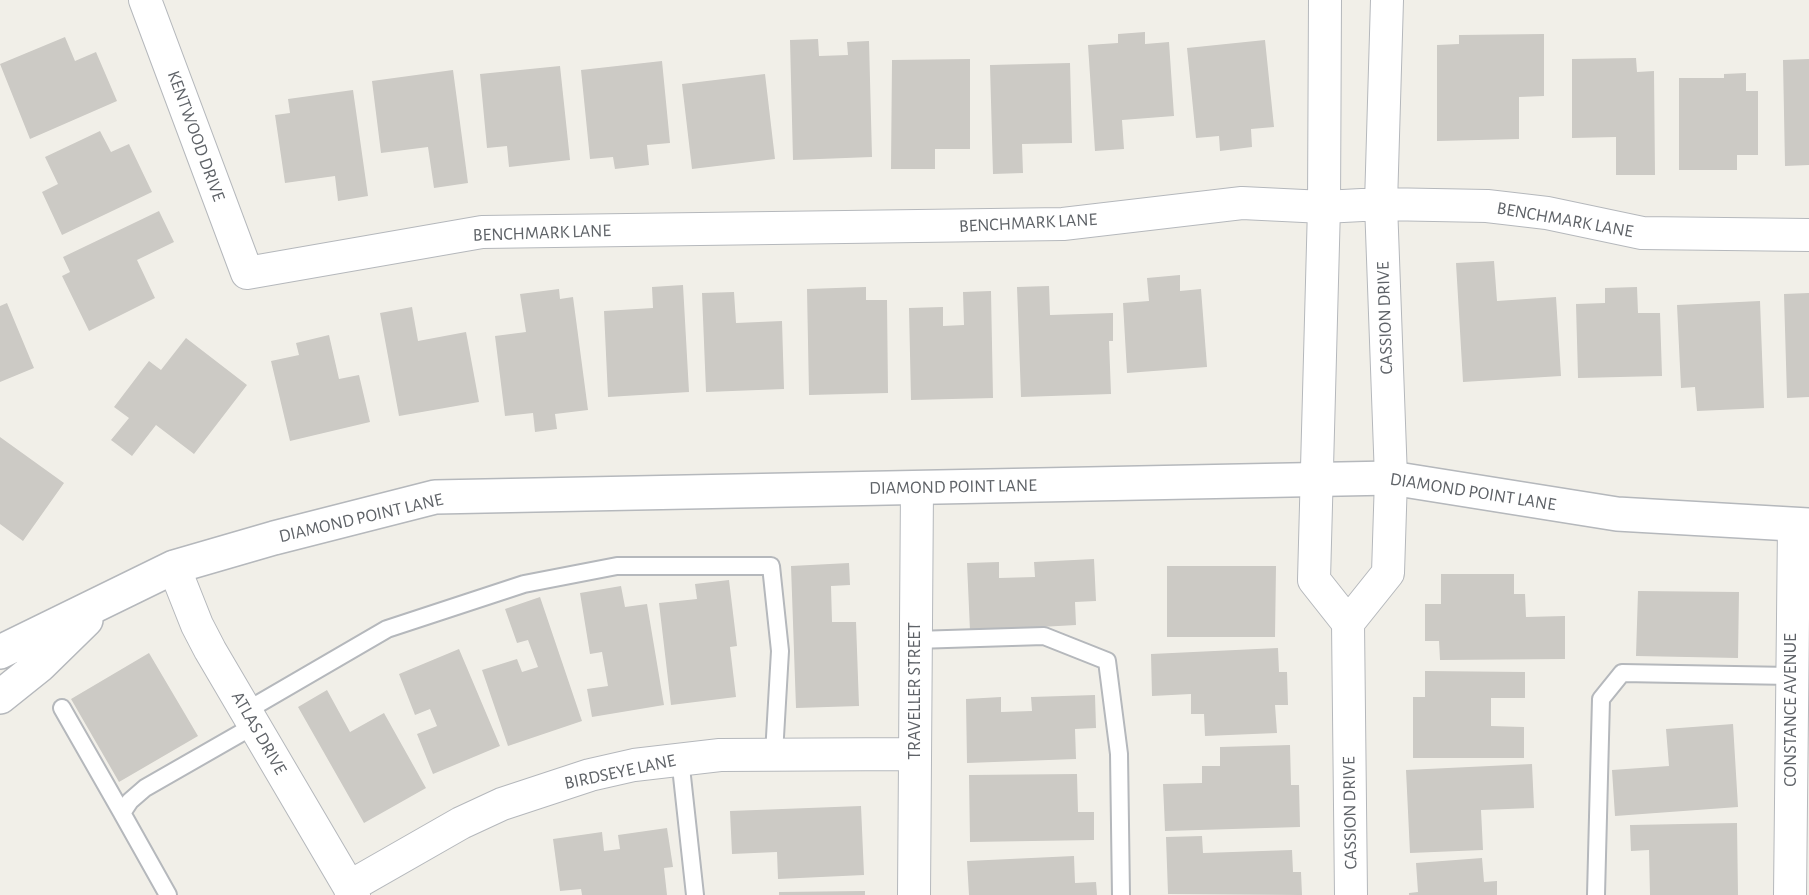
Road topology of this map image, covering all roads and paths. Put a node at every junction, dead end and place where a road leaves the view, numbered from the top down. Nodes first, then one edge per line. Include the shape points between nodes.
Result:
1 (145, 0) edge
2 (1325, 0) edge
3 (1387, 0) edge
4 (1381, 204) junction
5 (1324, 207) junction
6 (1809, 236) edge
7 (247, 273) joint
8 (1391, 478) junction
9 (1319, 480) junction
10 (917, 488) junction
11 (1801, 525) edge
12 (174, 567) junction
13 (109, 597) junction
14 (1348, 623) junction
15 (915, 640) junction
16 (0, 652) edge
17 (1791, 676) junction
18 (0, 697) edge
19 (62, 708) dead end
20 (250, 718) junction
21 (774, 754) junction
22 (915, 754) junction
23 (680, 758) junction
24 (1800, 781) edge
25 (122, 813) junction
26 (352, 891) edge
27 (168, 895) edge
28 (695, 895) edge
29 (915, 895) edge
30 (1121, 895) edge
31 (1351, 895) edge
32 (1596, 895) edge
33 (1790, 895) edge

1 - 7 street, KENTWOOD DRIVE
2 - 5 street
3 - 4 street, CASSION DRIVE
4 - 5 street, BENCHMARK LANE
4 - 6 street, BENCHMARK LANE via 1517,208 1642,233
4 - 8 street, CASSION DRIVE
5 - 7 street, BENCHMARK LANE via 1242,203 1063,224 482,232
5 - 9 street
8 - 9 street, DIAMOND POINT LANE
8 - 11 street, DIAMOND POINT LANE via 1617,514
8 - 14 street, CASSION DRIVE via 1388,573
9 - 10 street, DIAMOND POINT LANE
9 - 14 street via 1314,580
10 - 12 street, DIAMOND POINT LANE via 435,497
10 - 15 street, TRAVELLER STREET
11 - 17 street, CONSTANCE AVENUE
12 - 13 street, DIAMOND POINT LANE
12 - 20 street, ATLAS DRIVE via 197,625
13 - 16 street, DIAMOND POINT LANE
13 - 18 street, DIAMOND POINT LANE via 40,665
14 - 31 street, CASSION DRIVE
15 - 22 street, TRAVELLER STREET
15 - 30 lane via 1044,636 1107,661 1119,754
17 - 24 street, CONSTANCE AVENUE
17 - 32 lane via 1622,673 1601,699
19 - 25 lane
20 - 21 lane via 387,628 524,584 617,566 771,566 780,651
20 - 25 lane via 145,788
20 - 26 street, ATLAS DRIVE
21 - 22 street, BIRDSEYE LANE
21 - 23 street, BIRDSEYE LANE
22 - 29 street, TRAVELLER STREET
23 - 26 street, BIRDSEYE LANE via 590,775 502,804 420,845
23 - 28 lane
24 - 33 street, CONSTANCE AVENUE
25 - 27 lane

